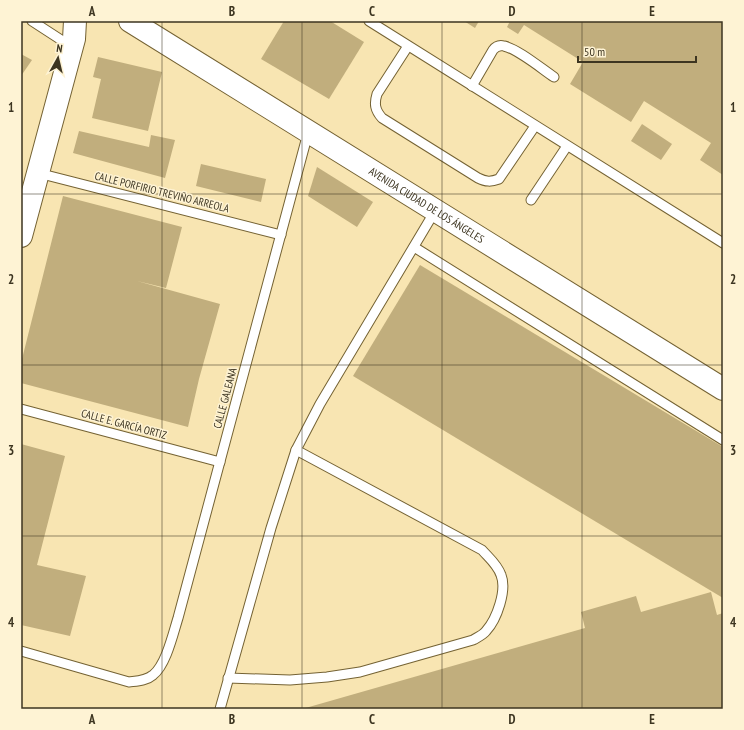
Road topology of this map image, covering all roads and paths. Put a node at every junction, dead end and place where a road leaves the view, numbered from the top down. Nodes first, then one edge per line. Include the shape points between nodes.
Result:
1 (32, 21) edge
2 (130, 21) edge
3 (369, 21) edge
4 (77, 32) edge
5 (408, 46) junction
6 (554, 77) dead end
7 (472, 86) junction
8 (535, 126) junction
9 (308, 132) junction
10 (567, 146) junction
11 (38, 173) junction
12 (531, 200) dead end
13 (435, 211) junction
14 (280, 235) junction
15 (21, 236) edge
16 (723, 243) edge
17 (414, 247) junction
18 (723, 390) edge
19 (21, 409) edge
20 (723, 440) edge
21 (296, 450) junction
22 (220, 462) junction
23 (21, 651) edge
24 (228, 678) junction
25 (220, 709) edge

1 - 4 lane
2 - 9 street, AVENIDA CIUDAD DE LOS ÁNGELES
3 - 5 lane
4 - 11 street
5 - 7 lane
5 - 8 lane via 377,94 375,107 382,118 484,181 499,179
6 - 7 lane via 512,49 500,46 493,50
7 - 8 lane
8 - 10 lane
9 - 13 street, AVENIDA CIUDAD DE LOS ÁNGELES
9 - 14 lane, CALLE GALEANA
10 - 12 lane
10 - 16 lane
11 - 14 lane, CALLE PORFIRIO TREVIÑO ARREOLA
11 - 15 street
13 - 17 lane
13 - 18 street, AVENIDA CIUDAD DE LOS ÁNGELES
14 - 22 lane, CALLE GALEANA
17 - 20 lane
17 - 21 lane via 320,404
19 - 22 lane, CALLE E. GARCÍA ORTIZ
21 - 24 lane
21 - 24 lane via 482,550 494,562 502,576 500,605 486,632 474,640 360,672 290,680
22 - 23 lane, CALLE GALEANA via 178,618 166,653 154,675 129,682
24 - 25 lane

